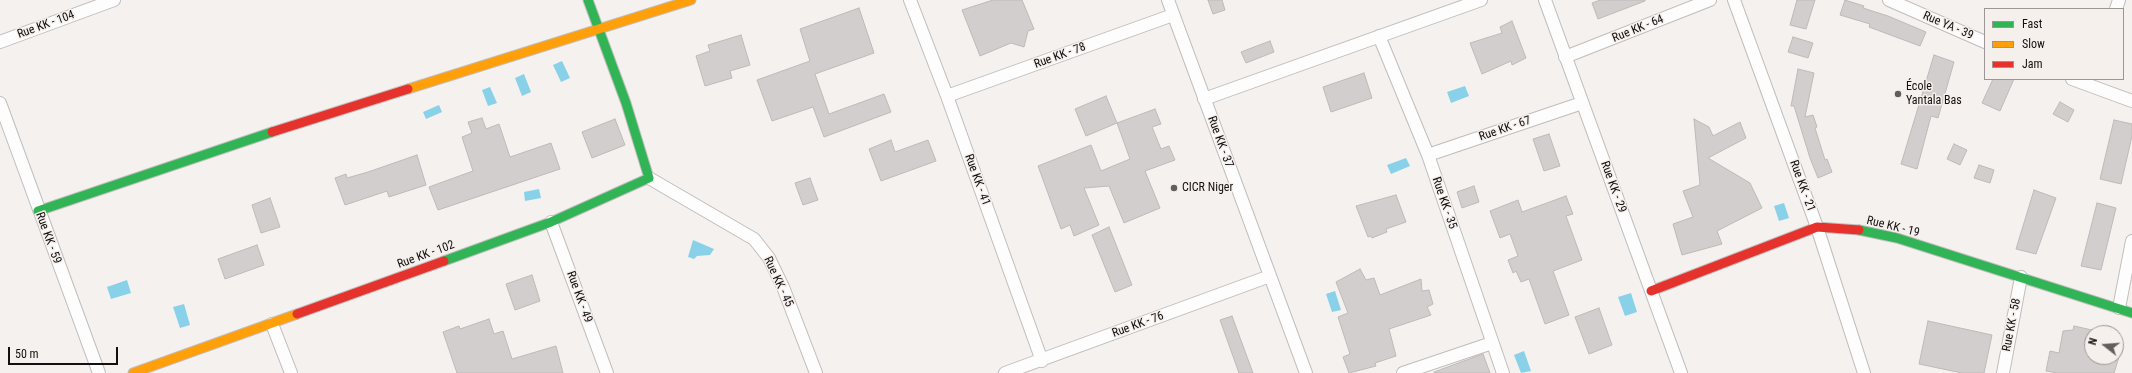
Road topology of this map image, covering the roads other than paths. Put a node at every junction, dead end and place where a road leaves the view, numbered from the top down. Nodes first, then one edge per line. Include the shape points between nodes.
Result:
1 (114, 0) edge
2 (588, 0) edge
3 (691, 0) edge
4 (910, 0) edge
5 (1168, 0) edge
6 (1481, 0) edge
7 (1545, 0) edge
8 (1710, 0) edge
9 (1734, 0) edge
10 (1889, 0) edge
11 (92, 4) edge
12 (1173, 15) junction
13 (597, 29) junction
14 (1379, 36) junction
15 (0, 42) edge
16 (1984, 42) edge
17 (1565, 57) junction
18 (2077, 80) edge
19 (2095, 84) edge
20 (947, 96) junction
21 (1204, 99) junction
22 (2132, 101) edge
23 (0, 103) edge
24 (1582, 103) junction
25 (1428, 155) junction
26 (649, 178) junction
27 (38, 212) junction
28 (551, 222) junction
29 (1816, 227) junction
30 (2132, 241) edge
31 (1270, 276) junction
32 (2021, 277) junction
33 (1651, 291) junction
34 (2118, 308) junction
35 (2132, 313) edge
36 (272, 324) junction
37 (1492, 343) junction
38 (1042, 360) junction
39 (98, 373) edge
40 (133, 373) edge
41 (291, 373) edge
42 (607, 373) edge
43 (816, 373) edge
44 (1005, 373) edge
45 (1306, 373) edge
46 (1402, 373) edge
47 (1503, 373) edge
48 (1681, 373) edge
49 (1864, 373) edge
50 (2003, 373) edge

1 - 11 street, Rue KK - 104
2 - 13 street
3 - 13 street
4 - 20 street, Rue KK - 41
5 - 12 street, Rue KK - 37
6 - 14 street
7 - 17 street, Rue KK - 29
8 - 17 street, Rue KK - 64
9 - 29 street, Rue KK - 21
10 - 16 street, Rue YA - 39
11 - 15 street, Rue KK - 104
12 - 20 street, Rue KK - 78
12 - 21 street, Rue KK - 37
13 - 26 street via 626,103
13 - 27 street via 206,153
14 - 21 street
14 - 25 street, Rue KK - 35
17 - 24 street, Rue KK - 29
18 - 19 street
19 - 22 street
20 - 38 street, Rue KK - 41
21 - 31 street, Rue KK - 37
23 - 27 street, Rue KK - 59
24 - 25 street, Rue KK - 67
24 - 33 street, Rue KK - 29
25 - 37 street, Rue KK - 35
26 - 28 street, Rue KK - 102
26 - 43 street, Rue KK - 45 via 754,239 769,258 783,287
27 - 39 street, Rue KK - 59
28 - 36 street, Rue KK - 102
28 - 42 street, Rue KK - 49
29 - 32 street, Rue KK - 19 via 1852,229 1897,238
29 - 33 street, Rue KK - 19
29 - 49 street, Rue KK - 21
30 - 34 street
31 - 38 street, Rue KK - 76
31 - 45 street, Rue KK - 37
32 - 34 street, Rue KK - 19
32 - 50 street, Rue KK - 58
33 - 48 street, Rue KK - 29
34 - 35 street, Rue KK - 19
36 - 40 street, Rue KK - 102
36 - 41 street
37 - 46 street
37 - 47 street, Rue KK - 35
38 - 44 street, Rue KK - 76

